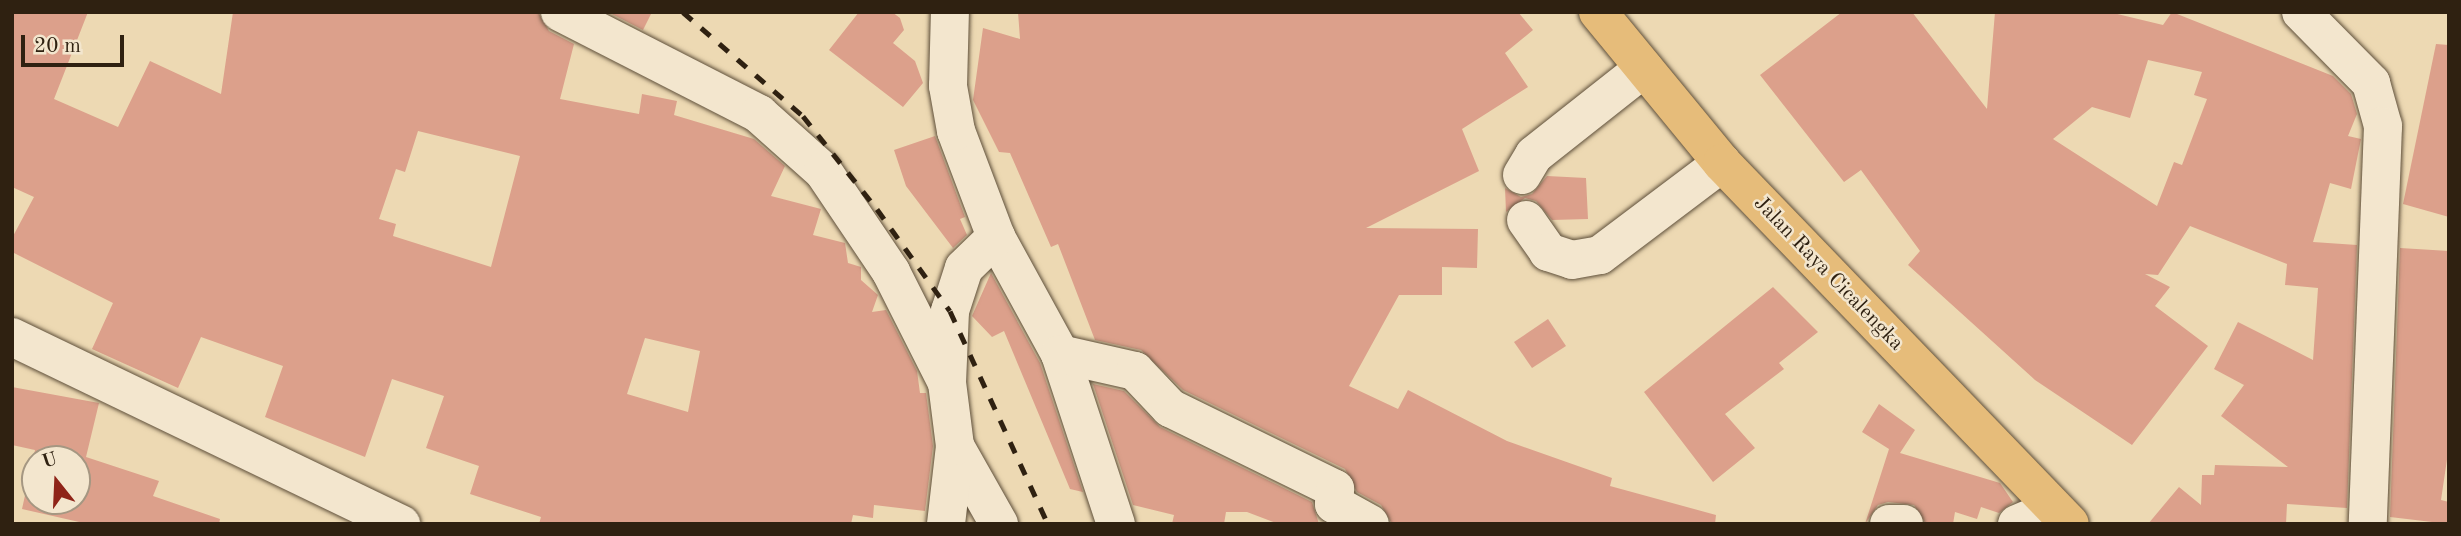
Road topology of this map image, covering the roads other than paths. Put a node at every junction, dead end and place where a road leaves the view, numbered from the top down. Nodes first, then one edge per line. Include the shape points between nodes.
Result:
1 (559, 12) edge
2 (950, 12) edge
3 (1598, 12) edge
4 (2301, 12) edge
5 (1644, 68) junction
6 (1722, 163) junction
7 (1522, 175) dead end
8 (1526, 220) dead end
9 (996, 237) junction
10 (12, 337) edge
11 (1060, 354) junction
12 (947, 383) junction
13 (955, 446) junction
14 (2062, 517) edge
15 (401, 524) edge
16 (946, 524) edge
17 (999, 524) edge
18 (1115, 524) edge
19 (1370, 524) edge
20 (1889, 524) edge
21 (1903, 524) edge
22 (2017, 524) edge
23 (2368, 524) edge

1 - 12 street via 759,114 823,171 891,272
2 - 9 street via 948,86 956,131
3 - 5 main road, Jalan Raya Cicalengka
4 - 23 street via 2371,83 2383,126
5 - 6 main road, Jalan Raya Cicalengka
5 - 7 street via 1534,155
6 - 8 street via 1600,256 1572,260 1548,252
6 - 14 main road, Jalan Raya Cicalengka
9 - 11 street
9 - 12 street via 964,268 950,311
10 - 15 street
11 - 18 street
11 - 19 street via 1135,371 1170,408 1335,489 1334,504
12 - 13 street
13 - 16 street
13 - 17 street
14 - 22 street
20 - 21 street

